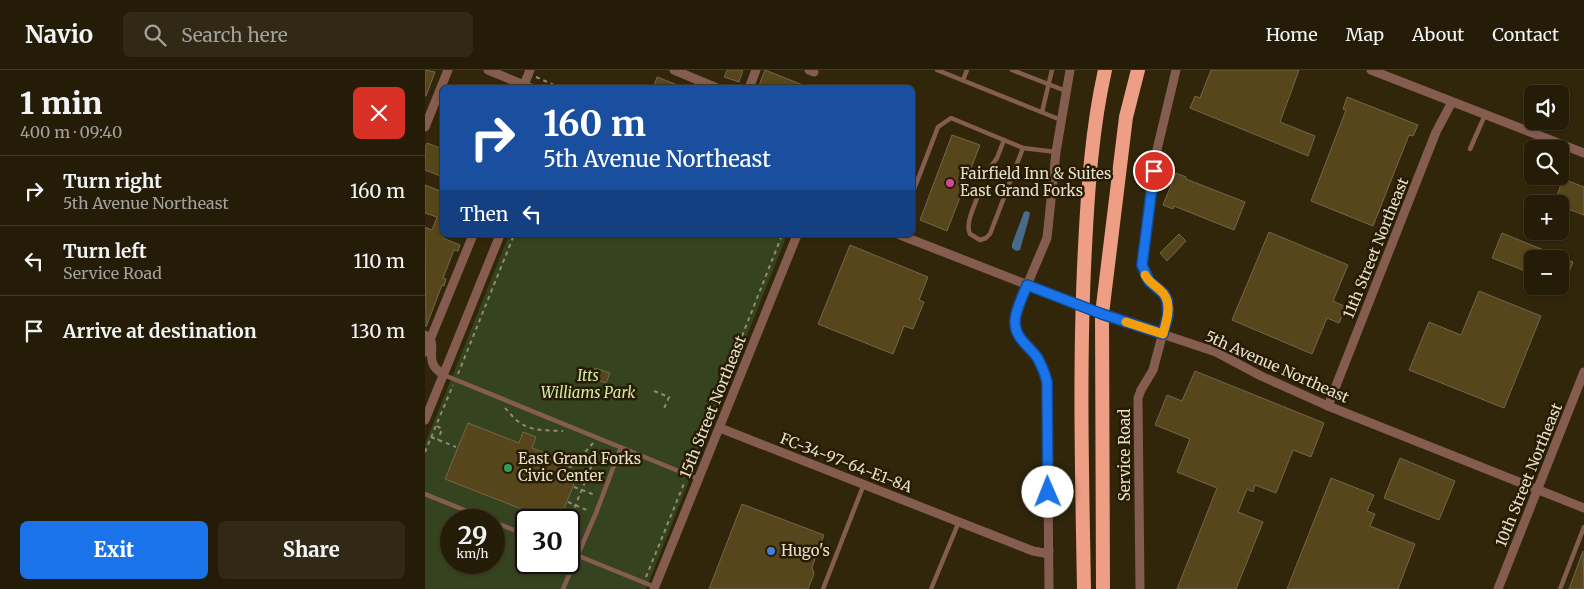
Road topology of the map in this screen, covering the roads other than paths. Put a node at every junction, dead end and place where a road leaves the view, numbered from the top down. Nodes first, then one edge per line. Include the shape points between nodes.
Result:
1 (448, 70) edge
2 (488, 70) edge
3 (674, 70) edge
4 (756, 70) edge
5 (937, 70) edge
6 (967, 70) edge
7 (1012, 70) edge
8 (1052, 70) edge
9 (1070, 70) edge
10 (1105, 70) edge
11 (1138, 70) edge
12 (1176, 70) edge
13 (1371, 70) edge
14 (529, 72) edge
15 (963, 80) junction
16 (1049, 84) junction
17 (442, 85) edge
18 (526, 85) edge
19 (528, 85) edge
20 (710, 85) edge
21 (750, 85) edge
22 (440, 90) edge
23 (1066, 91) junction
24 (1451, 102) junction
25 (1042, 112) junction
26 (1485, 115) junction
27 (1061, 120) junction
28 (425, 127) edge
29 (1004, 140) junction
30 (1023, 148) junction
31 (1471, 149) dead end
32 (1056, 152) junction
33 (1584, 152) edge
34 (985, 175) dead end
35 (915, 187) edge
36 (980, 188) dead end
37 (472, 237) edge
38 (499, 237) edge
39 (796, 237) edge
40 (905, 237) edge
41 (1027, 285) junction
42 (1082, 305) junction
43 (1102, 314) junction
44 (1163, 334) junction
45 (428, 336) edge
46 (425, 352) edge
47 (1584, 372) edge
48 (443, 375) junction
49 (1328, 406) junction
50 (425, 420) edge
51 (720, 428) junction
52 (621, 447) junction
53 (699, 479) junction
54 (864, 484) junction
55 (1538, 490) junction
56 (425, 494) edge
57 (1584, 508) edge
58 (462, 509) edge
59 (963, 523) junction
60 (1584, 528) edge
61 (580, 548) edge
62 (1049, 551) junction
63 (580, 556) edge
64 (569, 574) edge
65 (655, 588) edge
66 (563, 589) edge
67 (823, 589) edge
68 (931, 589) edge
69 (1049, 589) edge
70 (1084, 589) edge
71 (1103, 589) edge
72 (1140, 589) edge
73 (1498, 589) edge
74 (1559, 589) edge

1 - 17 street
2 - 18 street
3 - 20 street
4 - 21 street
5 - 15 lane
6 - 15 lane
7 - 16 lane
8 - 16 lane
9 - 23 street
10 - 42 highway via 1088,192
11 - 43 highway via 1126,118
12 - 44 street, Service Road via 1156,154 1142,258 1145,276 1167,300 1168,315
13 - 24 street
14 - 19 street
15 - 25 lane
16 - 23 lane
16 - 25 lane
22 - 28 street
23 - 27 street
24 - 26 street
24 - 49 street, 11th Street Northeast
25 - 27 lane
26 - 31 lane
26 - 33 street
27 - 32 street
29 - 30 lane
29 - 34 lane
29 - 35 lane via 951,118 938,127
30 - 32 lane
30 - 36 lane via 990,234 980,240 970,234 968,225
32 - 41 street via 1047,238
37 - 45 street
38 - 48 street
39 - 51 street, 15th Street Northeast
40 - 41 street, 5th Avenue Northeast
41 - 42 street, 5th Avenue Northeast
41 - 62 street via 1015,321 1019,337 1040,362 1047,382
42 - 43 street, 5th Avenue Northeast
42 - 70 highway
43 - 44 street, 5th Avenue Northeast
43 - 71 highway
44 - 49 street, 5th Avenue Northeast via 1216,352
44 - 72 street, Service Road via 1153,370 1138,398
45 - 46 street
45 - 48 street via 433,345 431,360
47 - 55 street, 10th Street Northeast
48 - 50 street
48 - 52 lane
49 - 55 street, 5th Avenue Northeast
51 - 53 street, 15th Street Northeast
51 - 54 street, FC-34-97-64-E1-8A
52 - 53 lane
52 - 61 lane
53 - 65 street, 15th Street Northeast
54 - 59 street, FC-34-97-64-E1-8A
54 - 67 lane
55 - 57 street, 5th Avenue Northeast
55 - 73 street, 10th Street Northeast
56 - 58 lane
59 - 62 street, FC-34-97-64-E1-8A via 1033,551
59 - 68 lane via 958,524
60 - 74 lane
62 - 69 street
63 - 65 lane
64 - 66 lane

